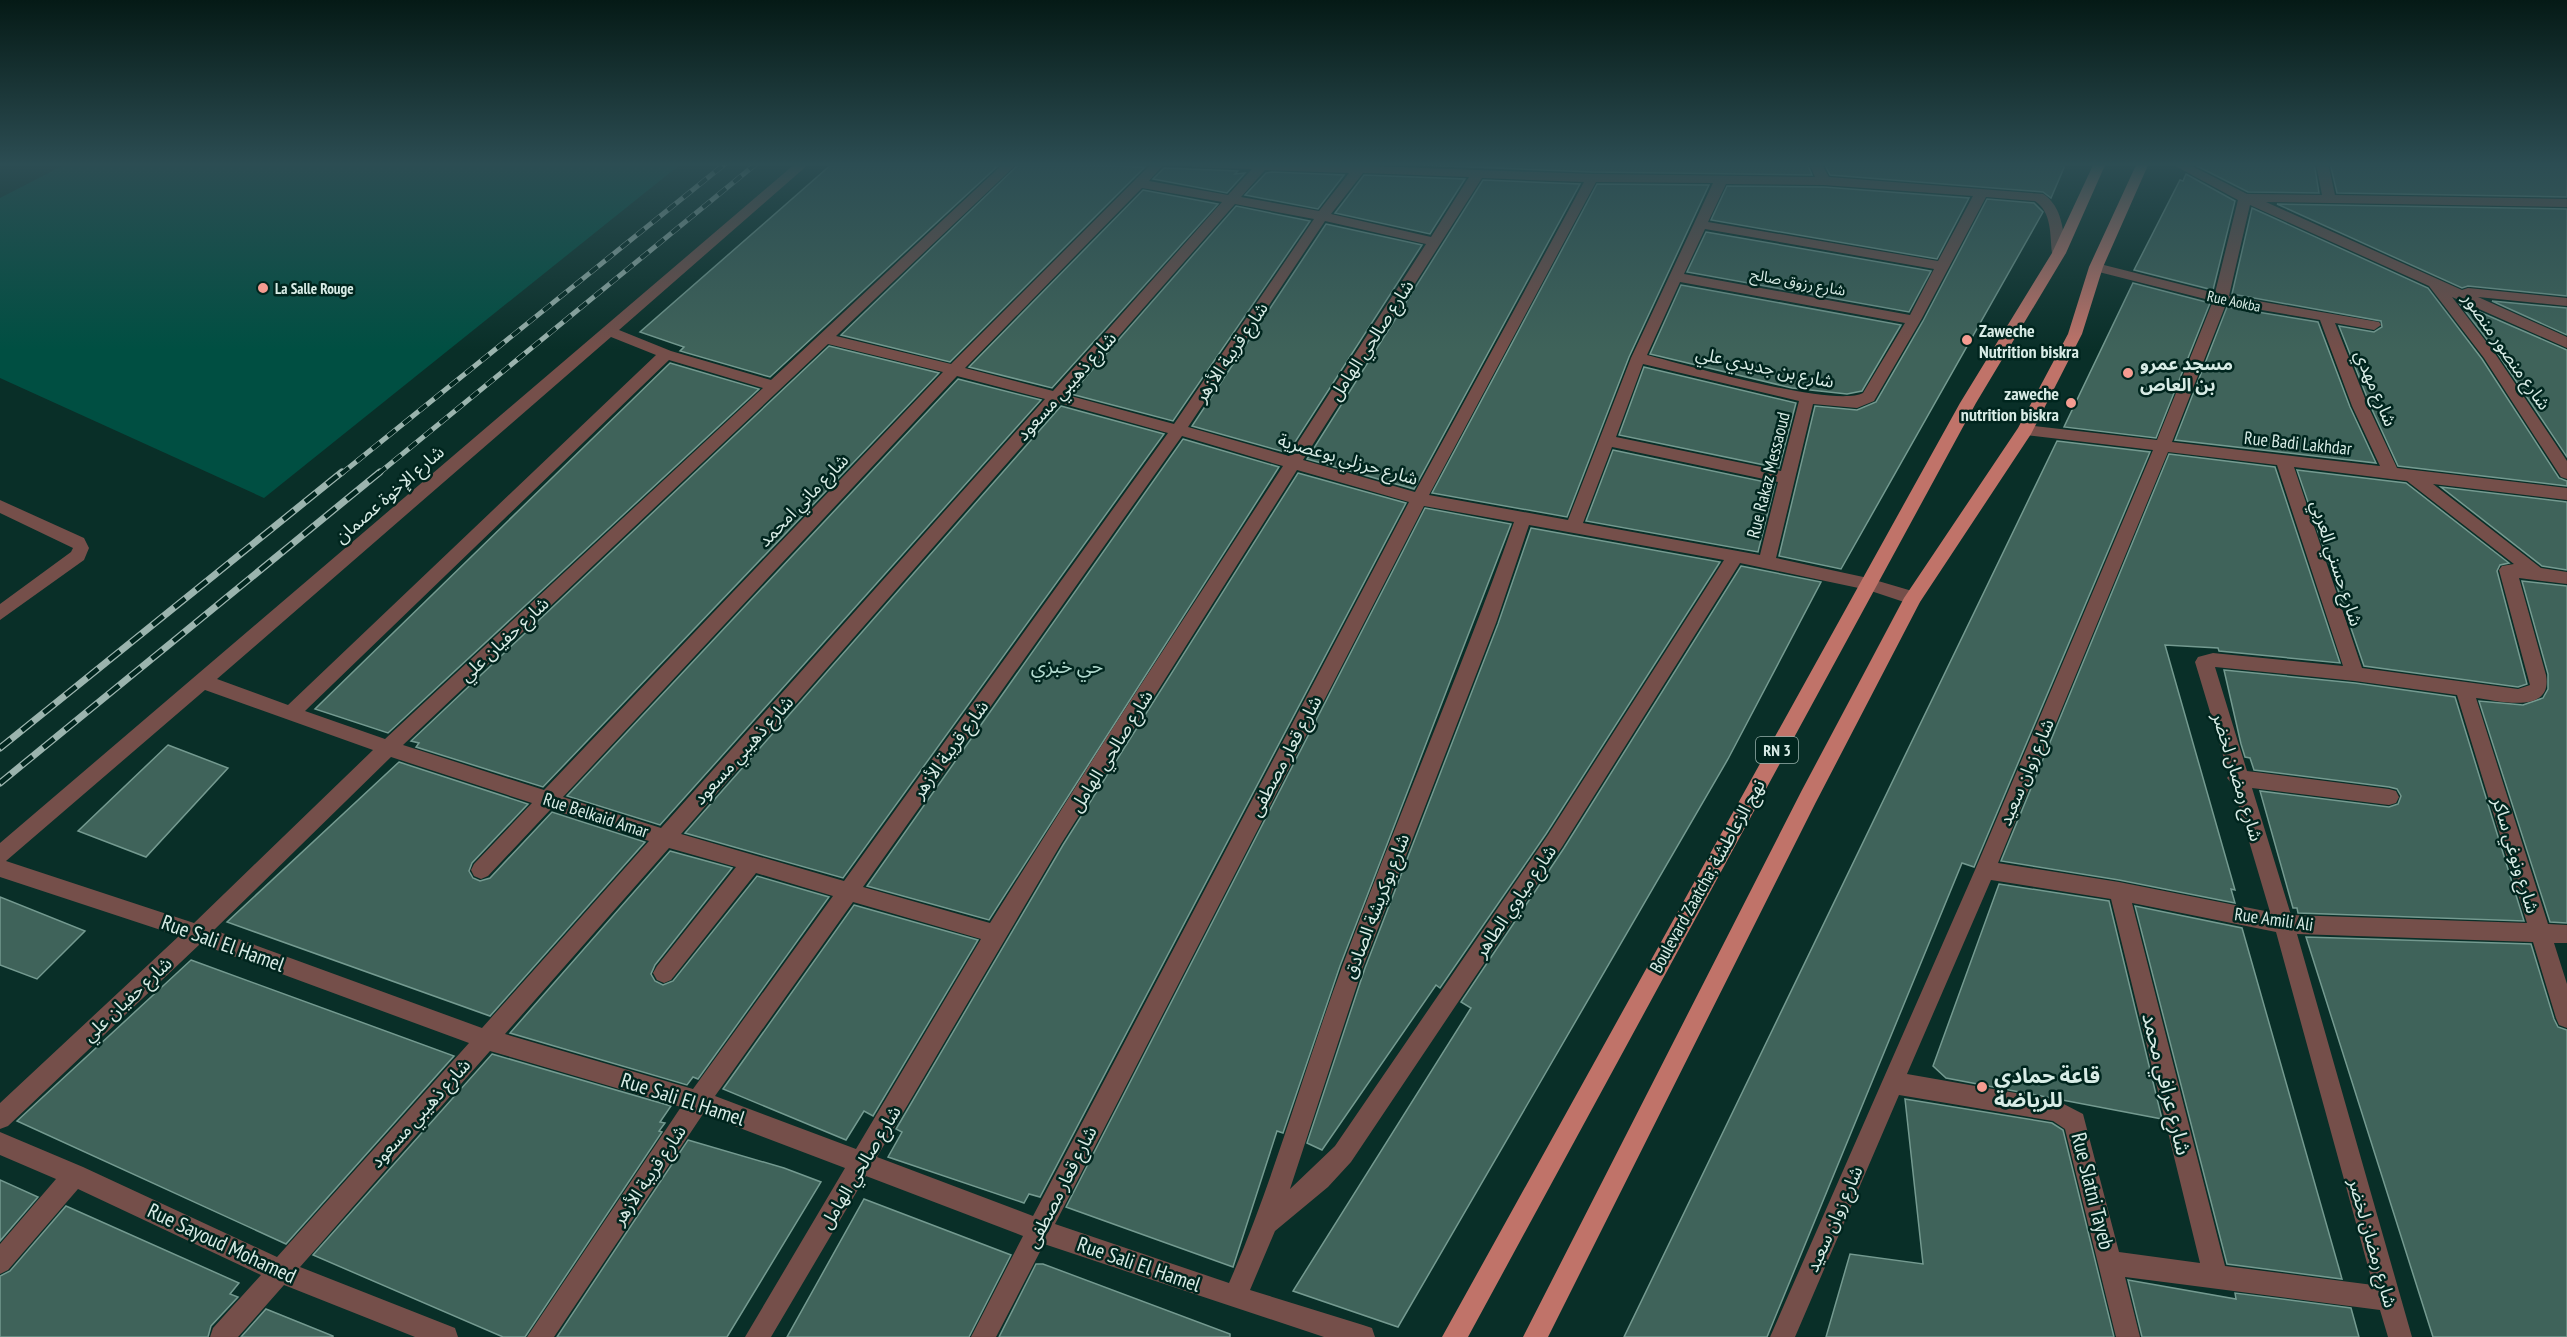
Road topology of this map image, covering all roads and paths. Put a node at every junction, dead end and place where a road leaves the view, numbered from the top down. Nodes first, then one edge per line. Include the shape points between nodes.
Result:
1 (732, 225) edge
2 (945, 225) edge
3 (1096, 225) edge
4 (1210, 225) edge
5 (1316, 225) edge
6 (1363, 225) edge
7 (1446, 225) edge
8 (1566, 225) edge
9 (1698, 225) edge
10 (1707, 225) edge
11 (1964, 225) edge
12 (2055, 225) edge
13 (2072, 225) edge
14 (2115, 225) edge
15 (2238, 225) edge
16 (2306, 225) edge
17 (1436, 242) junction
18 (2059, 253) junction
19 (1942, 266) junction
20 (2096, 267) junction
21 (1676, 277) junction
22 (2433, 282) junction
23 (2454, 291) junction
24 (2221, 299) junction
25 (2567, 302) edge
26 (2326, 318) junction
27 (1914, 320) junction
28 (2374, 325) dead end
29 (609, 331) junction
30 (825, 338) junction
31 (2567, 343) edge
32 (666, 354) junction
33 (1638, 358) junction
34 (954, 370) junction
35 (774, 386) junction
36 (1054, 398) junction
37 (1807, 398) junction
38 (1178, 430) junction
39 (2025, 430) junction
40 (1606, 440) junction
41 (2162, 447) junction
42 (2284, 462) junction
43 (1291, 464) junction
44 (2391, 472) junction
45 (2567, 473) edge
46 (2412, 476) junction
47 (1786, 478) junction
48 (2567, 494) edge
49 (1419, 499) junction
50 (0, 506) edge
51 (1524, 517) junction
52 (1574, 526) junction
53 (1735, 557) junction
54 (1767, 561) junction
55 (2538, 573) junction
56 (2567, 578) edge
57 (1868, 584) junction
58 (1913, 598) junction
59 (0, 613) edge
60 (2355, 674) junction
61 (201, 681) junction
62 (2465, 691) junction
63 (291, 713) junction
64 (388, 748) junction
65 (2237, 778) junction
66 (2389, 797) dead end
67 (547, 799) junction
68 (665, 838) junction
69 (0, 855) edge
70 (750, 864) junction
71 (0, 868) edge
72 (481, 870) dead end
73 (1985, 870) junction
74 (848, 891) junction
75 (2119, 891) junction
76 (2284, 924) junction
77 (197, 933) junction
78 (995, 934) junction
79 (2541, 934) junction
80 (2567, 934) edge
81 (664, 973) dead end
82 (2567, 1018) edge
83 (485, 1039) junction
84 (1894, 1083) junction
85 (698, 1101) junction
86 (0, 1118) edge
87 (0, 1143) edge
88 (863, 1163) junction
89 (75, 1175) junction
90 (1268, 1223) junction
91 (1038, 1230) junction
92 (0, 1262) edge
93 (2111, 1263) junction
94 (279, 1270) junction
95 (2216, 1277) junction
96 (1235, 1297) junction
97 (2388, 1299) junction
98 (222, 1337) edge
99 (446, 1337) edge
100 (539, 1337) edge
101 (757, 1337) edge
102 (983, 1337) edge
103 (1363, 1337) edge
104 (1454, 1337) edge
105 (1535, 1337) edge
106 (1782, 1337) edge
107 (2128, 1337) edge
108 (2400, 1337) edge

1 - 29 street, شارع الإخوة عصمان
2 - 30 street, شارع حفيان علي
3 - 34 street, شارع ماني امحمد
4 - 36 street, شارع ذهيبي مسعود
5 - 38 street, شارع قريبة الأزهر
6 - 17 street
7 - 17 street, شارع صالحي الهامل
8 - 49 street, شارع قعار مصطفى
9 - 21 street
10 - 19 street
11 - 19 street, شارع بن جديدي علي
12 - 18 street
13 - 18 main road, Boulevard Zaatcha; نهج الزعاطشة / RN 3
14 - 20 main road, RN 3
15 - 24 street, شارع زوان سعيد
16 - 22 street
17 - 43 street, شارع صالحي الهامل
18 - 57 main road, Boulevard Zaatcha; نهج الزعاطشة / RN 3 via 1968,403
19 - 27 street, شارع بن جديدي علي
20 - 24 street, Rue Aokba
20 - 39 main road, RN 3 via 2075,334
21 - 27 street, شارع رزوق صالح
21 - 33 street
22 - 23 street
22 - 45 street, شارع منصور منصور via 2489,356
23 - 25 street
23 - 31 street
24 - 26 street, Rue Aokba
24 - 41 street, شارع زوان سعيد
26 - 28 street, Rue Aokba
26 - 44 street, شارع مهدي
27 - 37 street, شارع بن جديدي علي via 1869,397 1857,402
29 - 32 street
29 - 61 street, شارع الإخوة عصمان
30 - 34 street, شارع حرزلي بوعصرية
30 - 35 street, شارع حفيان علي
32 - 35 street
32 - 63 street
33 - 37 street, شارع بن جديدي علي
33 - 40 street
34 - 36 street, شارع حرزلي بوعصرية
34 - 67 street, شارع ماني امحمد
35 - 64 street, شارع حفيان علي
36 - 38 street, شارع حرزلي بوعصرية
36 - 68 street, شارع ذهيبي مسعود
37 - 47 street, Rue Rakaz Messaoud
38 - 43 street, شارع حرزلي بوعصرية
38 - 74 street, شارع قريبة الأزهر
39 - 41 street, Rue Badi Lakhdar
39 - 58 main road, RN 3
40 - 47 street
40 - 52 street
41 - 42 street, Rue Badi Lakhdar
41 - 73 street, شارع زوان سعيد
42 - 44 street, Rue Badi Lakhdar
42 - 60 street, شارع حسني العربي
43 - 49 street, شارع حرزلي بوعصرية
43 - 78 street, شارع صالحي الهامل
44 - 46 street, Rue Badi Lakhdar
46 - 48 street, Rue Badi Lakhdar
46 - 55 street
47 - 54 street, Rue Rakaz Messaoud
49 - 51 street, شارع حرزلي بوعصرية
49 - 91 street, شارع قعار مصطفى
50 - 59 street via 78,542 81,548 78,556
51 - 52 street, شارع حرزلي بوعصرية
51 - 90 street, شارع بوكريشة الصادق via 1487,623 1352,967
52 - 53 street, شارع حرزلي بوعصرية
53 - 54 street, شارع حرزلي بوعصرية
53 - 90 street, شارع مياوي الطاهر via 1555,841 1342,1154 1320,1179
54 - 57 street, شارع حرزلي بوعصرية
55 - 56 street
55 - 62 street, شارع رمضان لخضر via 2510,569 2508,572 2539,687 2531,694 2518,696
57 - 58 street, شارع حرزلي بوعصرية
57 - 104 main road, Boulevard Zaatcha; نهج الزعاطشة / RN 3
58 - 105 main road, RN 3
60 - 62 street, شارع رمضان لخضر
60 - 65 street, شارع رمضان لخضر via 2204,662
61 - 63 street, Rue Belkaid Amar
61 - 69 street, شارع الإخوة عصمان
62 - 79 street, شارع ونوغي ساكر
63 - 64 street, Rue Belkaid Amar
64 - 67 street, Rue Belkaid Amar
64 - 77 street, شارع حفيان علي
65 - 66 street
65 - 76 street, شارع رمضان لخضر
67 - 68 street, Rue Belkaid Amar
67 - 72 street, شارع ماني امحمد
68 - 70 street, Rue Belkaid Amar
68 - 83 street, شارع ذهيبي مسعود
70 - 74 street, Rue Belkaid Amar
70 - 81 street
71 - 77 street, Rue Sali El Hamel
73 - 75 street, Rue Amili Ali
73 - 84 street, شارع زوان سعيد
74 - 78 street, Rue Belkaid Amar
74 - 85 street, شارع قريبة الأزهر
75 - 76 street, Rue Amili Ali
75 - 95 street, شارع عرافي محمد
76 - 79 street, Rue Amili Ali
76 - 97 street, شارع رمضان لخضر
77 - 83 street, Rue Sali El Hamel
77 - 86 street, شارع حفيان علي
78 - 88 street, شارع صالحي الهامل
79 - 80 street, Rue Amili Ali
79 - 82 street, شارع ونوغي ساكر
83 - 85 street, Rue Sali El Hamel
83 - 94 street, شارع ذهيبي مسعود
84 - 93 street, Rue Slatni Tayeb via 2067,1115 2075,1122
84 - 106 street, شارع زوان سعيد
85 - 88 street, Rue Sali El Hamel
85 - 100 street, شارع قريبة الأزهر
87 - 89 street, Rue Sayoud Mohamed
88 - 91 street, Rue Sali El Hamel
88 - 101 street, شارع صالحي الهامل
89 - 92 street
89 - 94 street, Rue Sayoud Mohamed
90 - 96 street, شارع بوكريشة الصادق
91 - 96 street, Rue Sali El Hamel
91 - 102 street, شارع قعار مصطفى
93 - 95 street
93 - 107 street, Rue Slatni Tayeb
94 - 98 street, شارع ذهيبي مسعود
94 - 99 street, Rue Sayoud Mohamed
95 - 97 street
96 - 103 street, Rue Sali El Hamel
97 - 108 street, شارع رمضان لخضر

